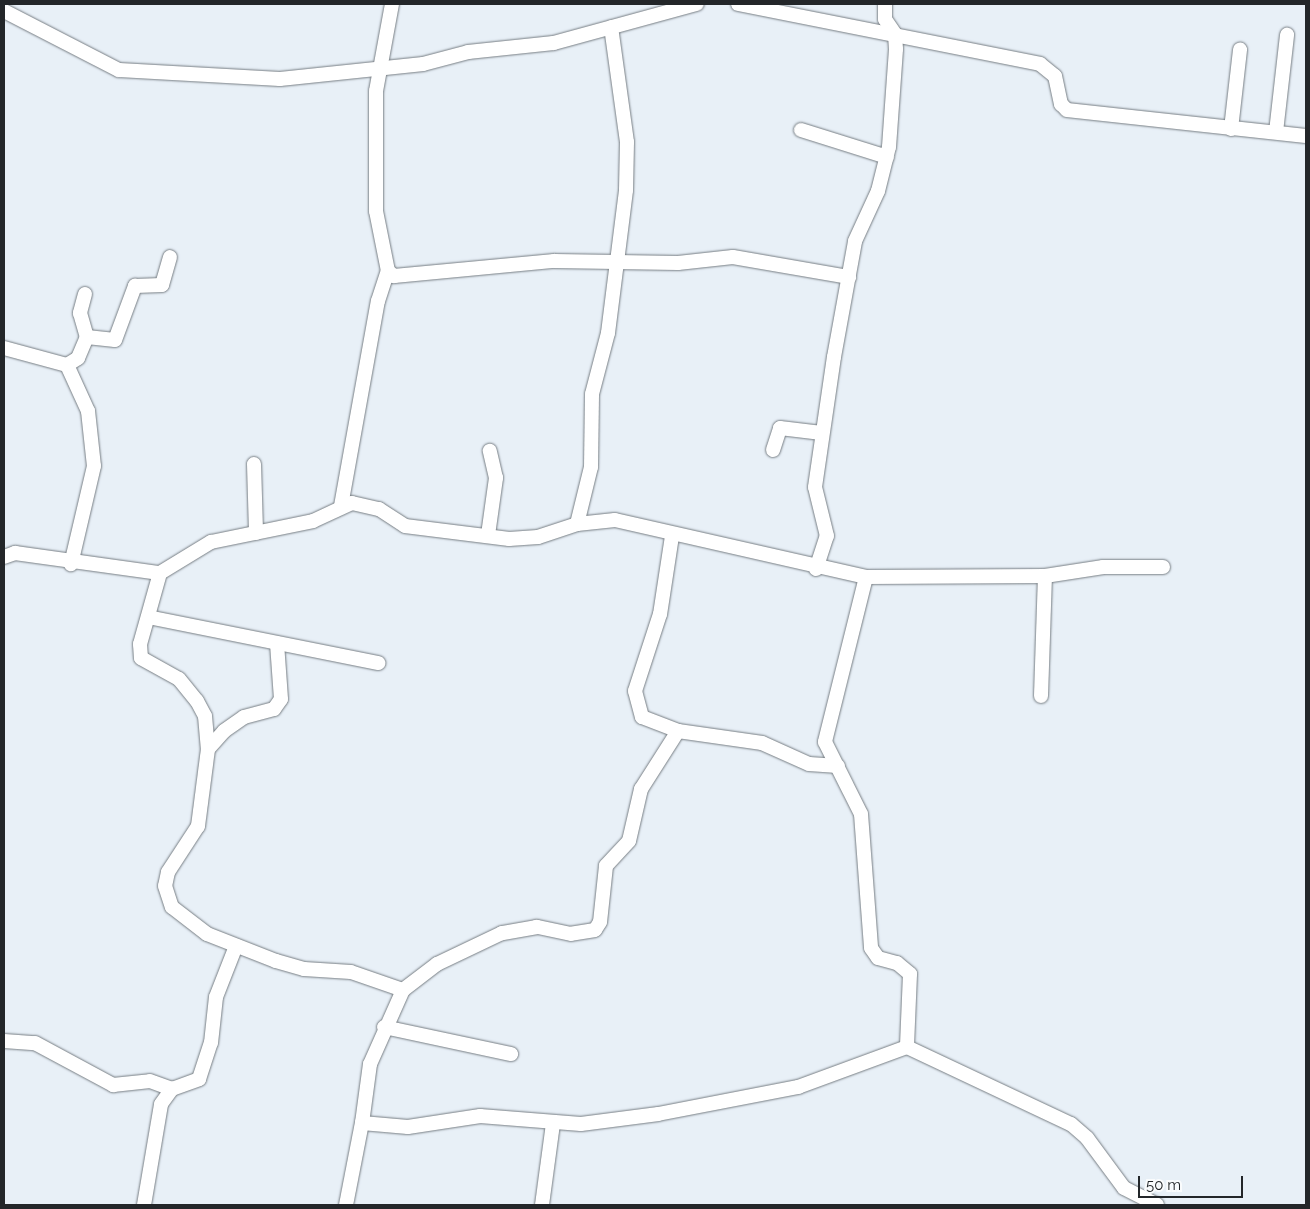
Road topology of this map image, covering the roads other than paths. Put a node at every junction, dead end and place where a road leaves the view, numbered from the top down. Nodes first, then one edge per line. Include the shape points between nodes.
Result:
1 (392, 4) edge
2 (696, 4) edge
3 (738, 4) edge
4 (885, 4) edge
5 (649, 10) edge
6 (4, 11) edge
7 (611, 27) junction
8 (895, 34) junction
9 (1287, 35) dead end
10 (1240, 50) dead end
11 (380, 68) junction
12 (1231, 129) junction
13 (801, 130) dead end
14 (1276, 132) junction
15 (1306, 136) edge
16 (887, 157) junction
17 (170, 257) dead end
18 (618, 264) junction
19 (388, 271) junction
20 (849, 277) junction
21 (85, 294) dead end
22 (87, 337) junction
23 (4, 348) edge
24 (68, 365) junction
25 (822, 433) junction
26 (773, 450) dead end
27 (490, 451) dead end
28 (254, 464) dead end
29 (341, 506) junction
30 (578, 524) junction
31 (256, 533) junction
32 (488, 535) junction
33 (672, 536) junction
34 (4, 557) edge
35 (71, 564) junction
36 (1163, 567) dead end
37 (816, 569) junction
38 (160, 573) junction
39 (1045, 576) junction
40 (866, 578) junction
41 (148, 617) junction
42 (277, 643) junction
43 (378, 663) dead end
44 (1041, 696) dead end
45 (678, 731) junction
46 (208, 750) junction
47 (838, 766) junction
48 (236, 946) junction
49 (403, 990) junction
50 (384, 1027) junction
51 (4, 1041) edge
52 (907, 1047) junction
53 (511, 1054) dead end
54 (172, 1089) junction
55 (362, 1123) junction
56 (553, 1124) junction
57 (144, 1205) edge
58 (346, 1205) edge
59 (542, 1205) edge
60 (1157, 1205) edge

1 - 11 street
2 - 5 street
3 - 8 street
4 - 8 street via 884,19
5 - 7 street
6 - 11 street via 100,62 143,74 280,79
7 - 11 street via 554,42 477,50 423,64
7 - 18 street via 627,142
8 - 12 street via 1040,64 1055,76 1061,104 1067,110
8 - 16 street
9 - 14 street
10 - 12 street
11 - 19 street via 376,91 376,211
12 - 14 street
13 - 16 street
14 - 15 street
16 - 20 street via 855,241
17 - 22 street via 162,285 135,286 119,338 104,342
18 - 19 street via 554,261 402,278
18 - 20 street via 733,257
18 - 30 street via 608,333 592,394 591,467
19 - 29 street via 378,301
20 - 25 street
21 - 22 street via 80,313
22 - 24 street via 78,358
23 - 24 street
24 - 35 street via 88,411 94,466
25 - 26 street via 780,428
25 - 37 street via 815,487 827,536
27 - 32 street via 496,478
28 - 31 street
29 - 31 street via 313,521
29 - 32 street via 364,503 404,526
30 - 32 street via 531,538
30 - 33 street via 615,520
31 - 38 street via 211,542
33 - 37 street
33 - 45 street via 660,614 635,692 642,717
34 - 35 street via 15,553
35 - 38 street
36 - 39 street via 1103,567
37 - 40 street
38 - 41 street
39 - 40 street
39 - 44 street
40 - 47 street via 825,732
41 - 42 street
41 - 46 street via 141,658 179,680 197,701 205,716
42 - 43 street
42 - 46 street via 282,699 274,709 244,717 224,731
45 - 47 street via 762,743 809,764
45 - 49 street via 670,750 645,782 629,841 606,866 600,922 595,930 571,934 537,927 502,933 438,964
46 - 48 street via 198,826 168,872 165,886 172,907 184,919
47 - 52 street via 857,800 866,835 870,948 878,958 897,963 910,974
48 - 49 street via 290,966 351,972
48 - 54 street via 216,997 211,1043 200,1079
49 - 50 street
50 - 53 street
50 - 55 street via 365,1081
51 - 54 street via 35,1043 113,1085 150,1081
52 - 56 street via 798,1087 753,1099 604,1122
52 - 60 street via 1071,1124 1087,1138 1124,1188
54 - 57 street via 161,1104
55 - 56 street via 408,1127 480,1116
55 - 58 street
56 - 59 street

